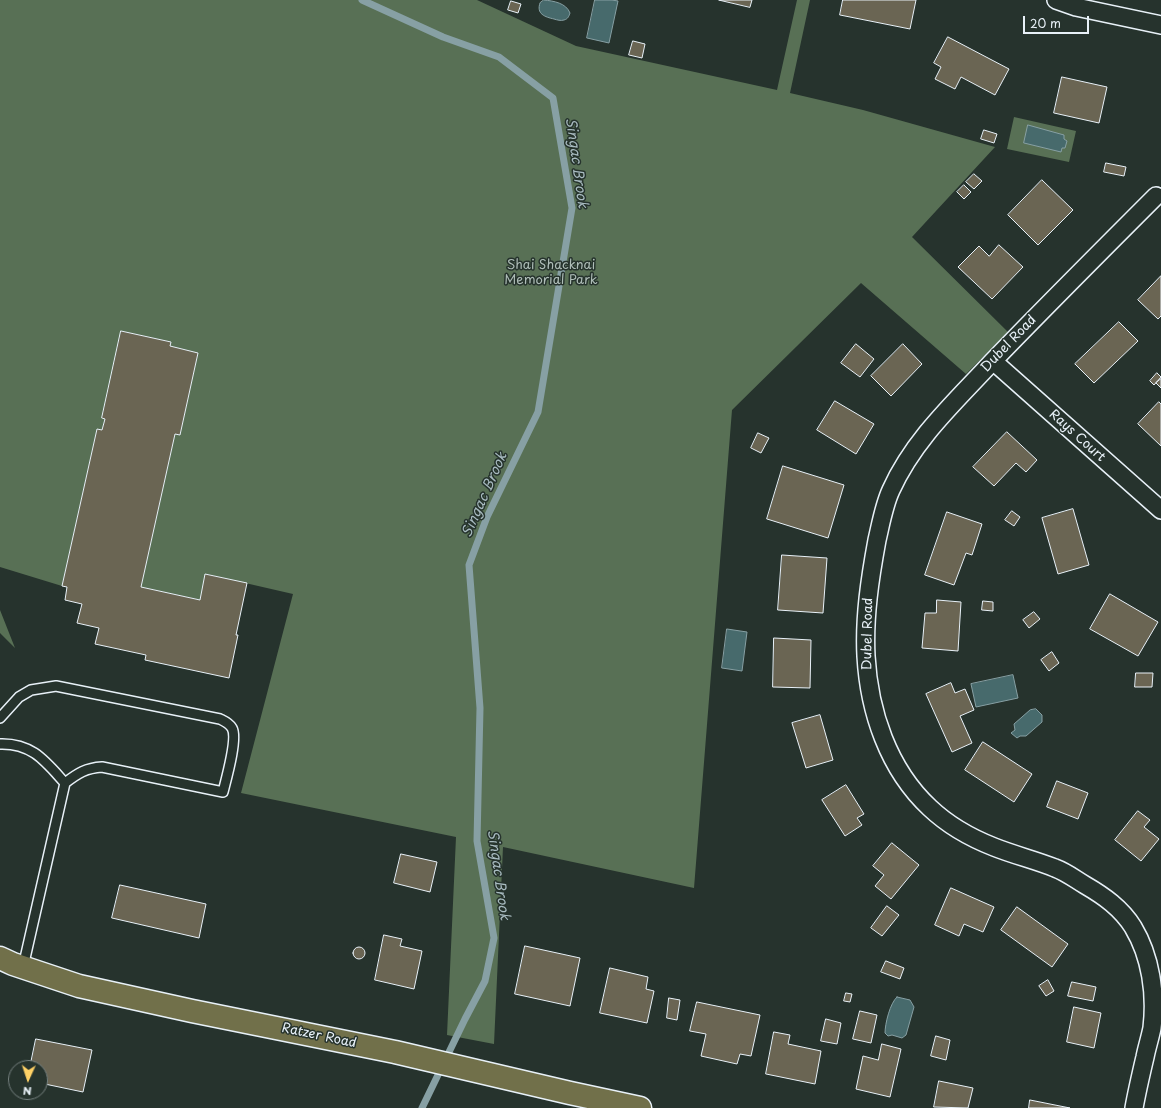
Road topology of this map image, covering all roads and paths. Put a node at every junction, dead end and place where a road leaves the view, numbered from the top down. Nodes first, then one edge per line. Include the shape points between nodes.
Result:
1 (1056, 0) edge
2 (1161, 25) edge
3 (1156, 196) dead end
4 (994, 361) junction
5 (1161, 510) edge
6 (0, 718) edge
7 (0, 744) edge
8 (65, 783) junction
9 (0, 958) edge
10 (23, 967) junction
11 (640, 1108) edge
12 (1134, 1108) edge

1 - 2 street via 1076,7
3 - 4 street, Dubel Road
4 - 5 street, Rays Court
4 - 12 street, Dubel Road via 923,437 891,490 883,514 870,575 865,641 867,676 874,711 885,742 900,771 932,810 956,828 994,847 1058,869 1117,907 1132,926 1146,955 1154,1001 1152,1029
6 - 8 lane via 19,697 30,690 56,686 220,719 233,729 234,739 223,792 102,767 81,771
7 - 8 lane via 22,746 35,752
8 - 10 lane
9 - 10 main road, Ratzer Road
10 - 11 main road, Ratzer Road via 79,986 395,1052

